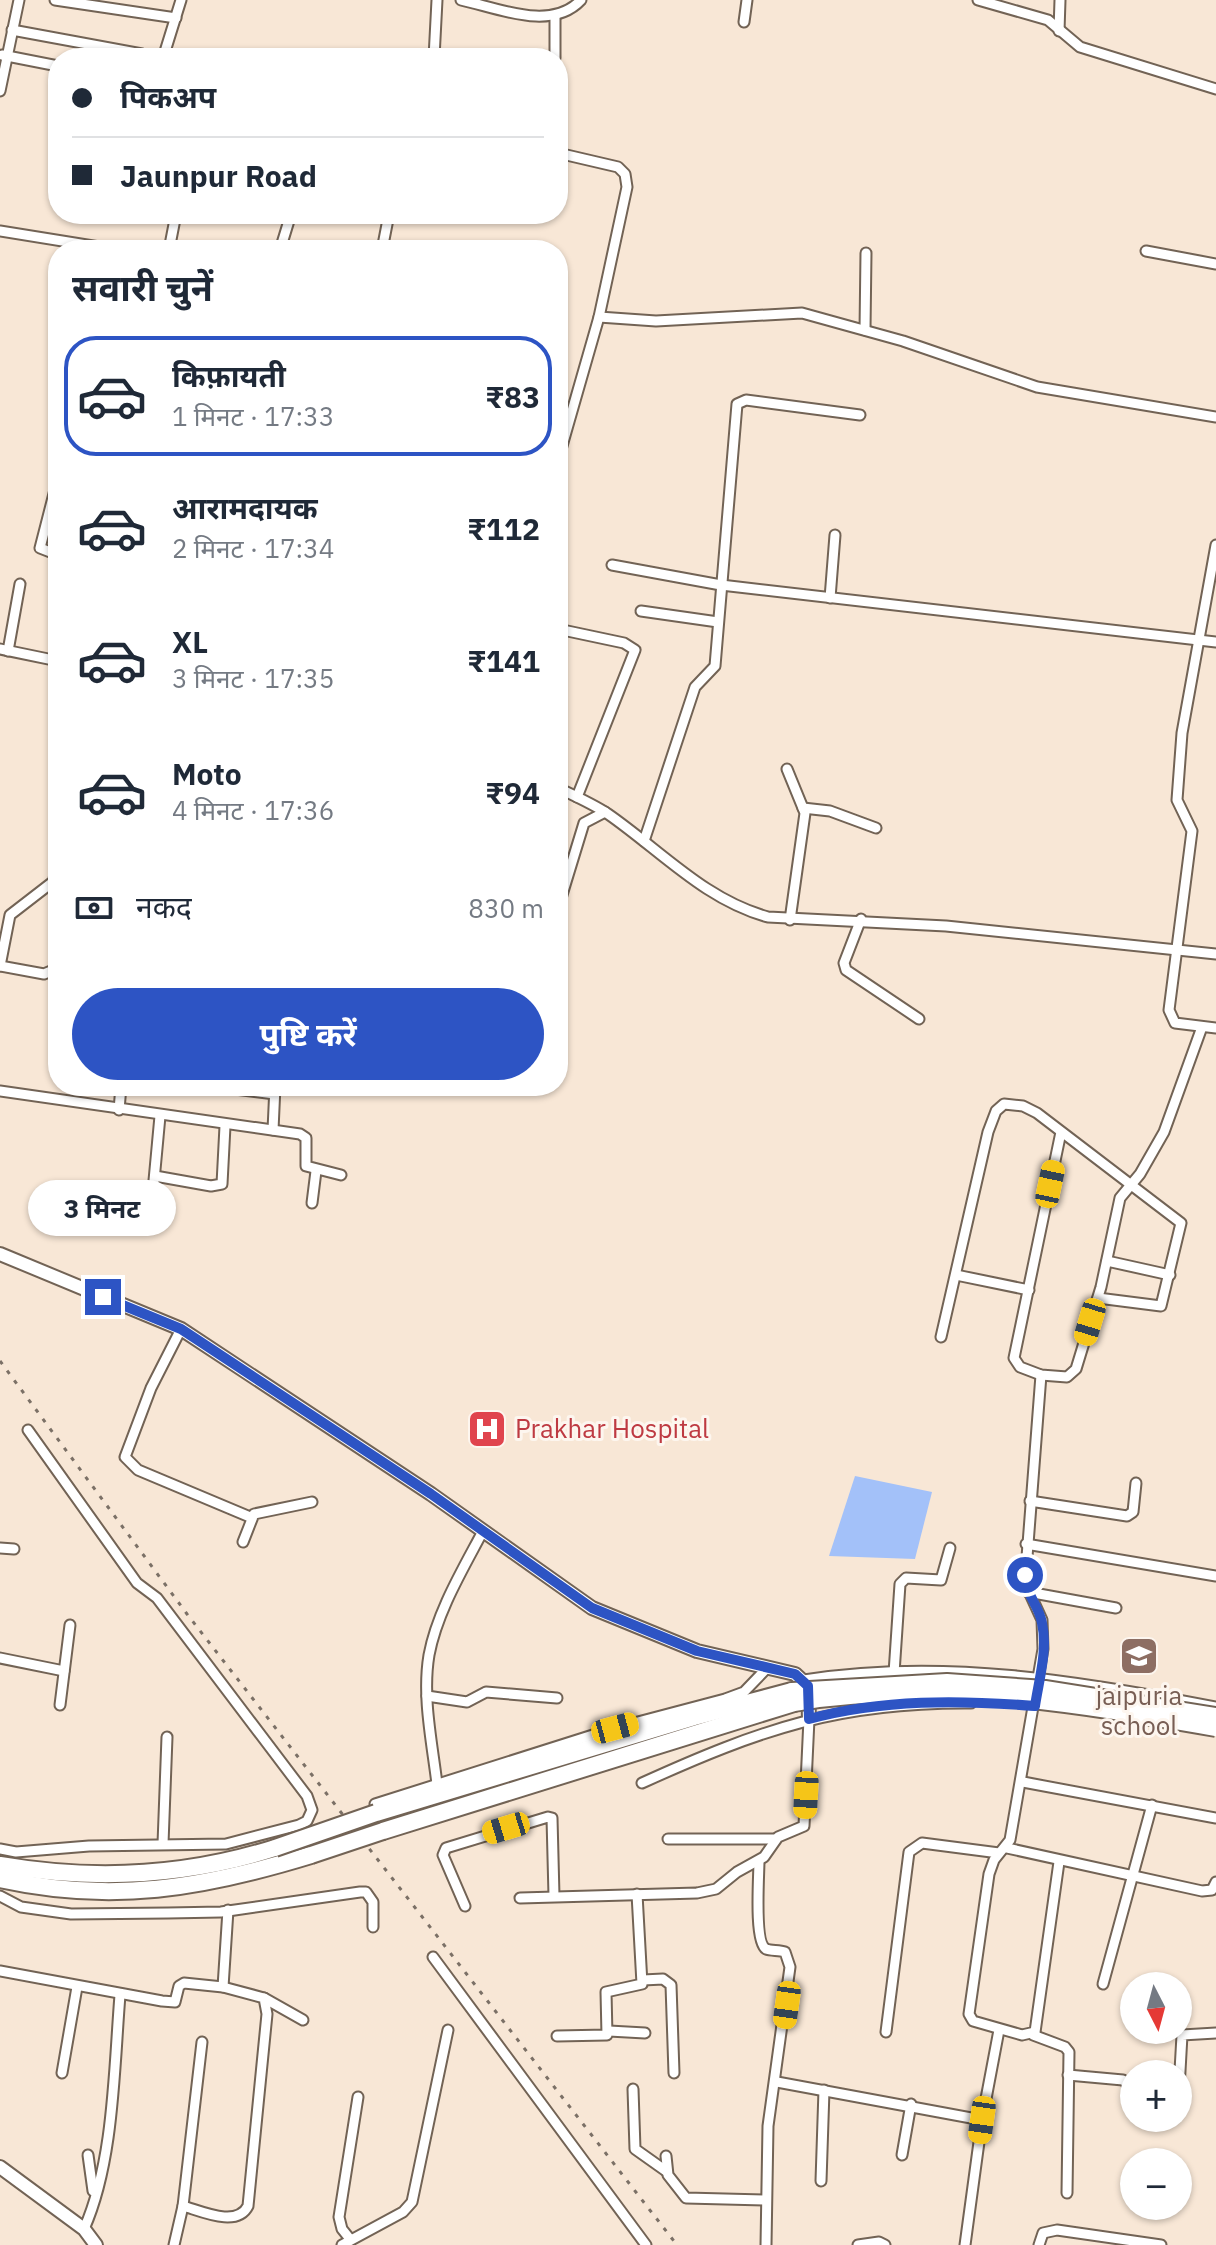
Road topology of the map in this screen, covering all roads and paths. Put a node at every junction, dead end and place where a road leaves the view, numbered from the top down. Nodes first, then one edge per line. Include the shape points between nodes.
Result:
1 (19, 0) edge
2 (55, 0) edge
3 (181, 0) edge
4 (437, 0) edge
5 (463, 0) edge
6 (581, 0) edge
7 (747, 0) edge
8 (978, 0) edge
9 (1060, 0) edge
10 (555, 16) junction
11 (176, 18) junction
12 (744, 22) dead end
13 (12, 30) junction
14 (1059, 31) junction
15 (110, 48) edge
16 (166, 48) edge
17 (435, 48) edge
18 (555, 48) edge
19 (3, 55) edge
20 (48, 64) edge
21 (1216, 89) edge
22 (0, 91) edge
23 (568, 155) edge
24 (0, 231) edge
25 (56, 240) edge
26 (1146, 251) dead end
27 (866, 253) dead end
28 (1216, 264) edge
29 (599, 317) junction
30 (865, 330) junction
31 (860, 415) dead end
32 (1216, 417) edge
33 (568, 425) edge
34 (48, 517) edge
35 (835, 535) dead end
36 (1216, 545) edge
37 (48, 551) edge
38 (612, 565) dead end
39 (20, 584) dead end
40 (721, 585) junction
41 (830, 598) junction
42 (641, 611) dead end
43 (718, 622) junction
44 (568, 631) edge
45 (1196, 640) junction
46 (1216, 642) edge
47 (4, 650) edge
48 (48, 659) edge
49 (787, 769) dead end
50 (568, 793) edge
51 (577, 797) junction
52 (803, 808) junction
53 (605, 812) junction
54 (876, 828) dead end
55 (644, 841) junction
56 (568, 875) edge
57 (48, 886) edge
58 (861, 919) junction
59 (790, 920) junction
60 (1177, 948) junction
61 (1216, 954) edge
62 (0, 966) edge
63 (48, 972) edge
64 (919, 1019) dead end
65 (1202, 1027) junction
66 (1216, 1028) edge
67 (0, 1091) edge
68 (120, 1096) edge
69 (275, 1096) edge
70 (119, 1110) junction
71 (160, 1116) junction
72 (225, 1126) junction
73 (273, 1130) junction
74 (1061, 1132) junction
75 (316, 1171) junction
76 (341, 1175) dead end
77 (155, 1176) junction
78 (1129, 1186) junction
79 (152, 1202) dead end
80 (312, 1203) dead end
81 (0, 1254) edge
82 (1107, 1261) junction
83 (956, 1275) junction
84 (1170, 1275) junction
85 (1029, 1290) junction
86 (1098, 1298) junction
87 (181, 1329) junction
88 (941, 1337) dead end
89 (1041, 1375) junction
90 (28, 1430) dead end
91 (1136, 1483) dead end
92 (1030, 1501) junction
93 (312, 1502) dead end
94 (250, 1517) junction
95 (483, 1531) junction
96 (243, 1542) dead end
97 (1026, 1544) junction
98 (0, 1548) edge
99 (950, 1548) dead end
100 (14, 1549) dead end
101 (1216, 1576) edge
102 (1028, 1592) junction
103 (1116, 1608) dead end
104 (70, 1625) dead end
105 (0, 1658) edge
106 (767, 1668) junction
107 (64, 1671) junction
108 (894, 1673) junction
109 (1040, 1676) junction
110 (796, 1691) junction
111 (427, 1696) junction
112 (557, 1698) dead end
113 (60, 1705) dead end
114 (1035, 1706) junction
115 (1216, 1707) edge
116 (1216, 1716) edge
117 (809, 1719) junction
118 (1216, 1730) edge
119 (167, 1737) dead end
120 (1023, 1782) junction
121 (642, 1783) dead end
122 (437, 1784) junction
123 (1152, 1805) junction
124 (376, 1808) junction
125 (1216, 1818) edge
126 (668, 1839) dead end
127 (776, 1839) junction
128 (163, 1844) junction
129 (0, 1849) edge
130 (1003, 1851) junction
131 (759, 1861) junction
132 (1059, 1862) junction
133 (0, 1865) edge
134 (1132, 1875) junction
135 (0, 1879) edge
136 (1215, 1888) edge
137 (637, 1894) junction
138 (0, 1896) edge
139 (554, 1896) junction
140 (520, 1898) dead end
141 (465, 1906) dead end
142 (228, 1910) junction
143 (373, 1927) dead end
144 (433, 1957) dead end
145 (0, 1971) edge
146 (643, 1980) junction
147 (1103, 1984) dead end
148 (77, 1987) junction
149 (223, 1987) junction
150 (120, 1995) junction
151 (264, 1998) junction
152 (303, 2020) dead end
153 (448, 2030) dead end
154 (999, 2030) junction
155 (609, 2031) junction
156 (886, 2032) dead end
157 (645, 2033) dead end
158 (1216, 2033) edge
159 (1033, 2035) junction
160 (557, 2036) dead end
161 (202, 2042) dead end
162 (1181, 2060) edge
163 (62, 2073) dead end
164 (674, 2073) dead end
165 (1068, 2075) junction
166 (1120, 2080) edge
167 (777, 2082) junction
168 (633, 2089) dead end
169 (824, 2090) junction
170 (358, 2097) dead end
171 (911, 2104) junction
172 (982, 2120) junction
173 (88, 2155) dead end
174 (902, 2155) dead end
175 (666, 2156) dead end
176 (0, 2167) edge
177 (666, 2171) junction
178 (821, 2181) dead end
179 (1067, 2193) dead end
180 (766, 2200) junction
181 (183, 2206) junction
182 (94, 2207) junction
183 (84, 2229) junction
184 (346, 2242) edge
185 (1114, 2242) edge
186 (96, 2245) edge
187 (174, 2245) edge
188 (646, 2245) edge
189 (766, 2245) edge
190 (858, 2245) edge
191 (885, 2245) edge
192 (965, 2245) edge
193 (1039, 2245) edge
194 (1161, 2245) edge

1 - 13 street
2 - 11 street
3 - 11 street
4 - 17 street
5 - 10 street
6 - 10 street
7 - 12 street
8 - 14 street via 1048,20
9 - 14 street
10 - 18 street
11 - 16 street
13 - 15 street
13 - 19 street
14 - 21 street via 1080,47
19 - 20 street
19 - 22 street
23 - 29 street via 606,162 625,174 627,187
24 - 25 street
26 - 28 street
27 - 30 street
29 - 30 street via 656,321 802,313
29 - 33 street
30 - 32 street via 1037,387
31 - 40 street via 746,400 737,404
34 - 37 street via 40,548
35 - 41 street
36 - 45 street
38 - 40 street
39 - 47 street
40 - 41 street
40 - 43 street
41 - 45 street
42 - 43 street
43 - 55 street via 715,666 695,687
44 - 51 street via 635,650
45 - 46 street
45 - 60 street via 1178,778 1178,806 1192,831
47 - 48 street
49 - 52 street
50 - 51 street
51 - 53 street
52 - 54 street via 840,813
52 - 59 street via 805,828
53 - 55 street
53 - 56 street via 584,823
55 - 59 street via 727,901 751,913
57 - 62 street via 10,915
58 - 59 street
58 - 60 street
58 - 64 street via 846,970
60 - 61 street
60 - 65 street via 1170,1018
62 - 63 street
65 - 66 street
65 - 78 street via 1164,1132
67 - 70 street
68 - 70 street
69 - 73 street
70 - 71 street
71 - 72 street
71 - 77 street
72 - 73 street
72 - 77 street via 222,1184
73 - 75 street via 304,1135 306,1166
74 - 78 street
74 - 83 street via 1023,1106 1004,1104 996,1111
74 - 85 street
75 - 76 street
75 - 80 street
77 - 79 street
78 - 82 street via 1120,1198
78 - 84 street via 1181,1223
81 - 87 street
82 - 84 street
82 - 86 street
83 - 85 street
83 - 88 street
84 - 86 street via 1161,1306
85 - 89 street via 1014,1358 1020,1367
86 - 89 street via 1072,1375
87 - 94 street via 125,1457 138,1470
87 - 95 street
89 - 92 street
90 - 128 street via 137,1583 157,1598 310,1803 310,1816 299,1825 226,1844
91 - 92 street via 1133,1512 1127,1516
92 - 97 street
93 - 94 street
94 - 96 street
95 - 106 street via 592,1608 697,1651
95 - 111 street via 436,1629
97 - 101 street
97 - 102 street
98 - 100 street
99 - 108 street via 941,1580 906,1578 900,1584
102 - 103 street
102 - 109 street via 1044,1631
104 - 107 street
105 - 107 street
106 - 110 street
106 - 122 street via 756,1683 734,1696
107 - 113 street
108 - 109 street
108 - 110 street
109 - 114 street
109 - 115 street
110 - 116 highway, bridge via 947,1682 1045,1689
110 - 117 street via 808,1686
110 - 118 highway, bridge via 1016,1698
110 - 124 highway
110 - 135 highway, bridge via 247,1875 156,1891 87,1893
111 - 112 street via 467,1702 486,1692
111 - 122 street
114 - 117 street via 916,1702
114 - 118 street
114 - 120 street
117 - 121 street via 758,1734
117 - 127 street via 804,1826
119 - 128 street
120 - 123 street
120 - 130 street
122 - 124 street
123 - 125 street
123 - 134 street
124 - 133 highway, bridge via 275,1848 212,1866 81,1875
126 - 127 street
127 - 131 street
128 - 129 street
130 - 132 street
130 - 154 street via 989,1874 969,2014 973,2021
130 - 156 street via 922,1843 909,1852
131 - 137 street via 709,1891
131 - 167 street via 762,1944 785,1952 790,1967
132 - 134 street
132 - 159 street
134 - 136 street
134 - 147 street
137 - 139 street
137 - 146 street
138 - 142 street via 21,1907 71,1914
139 - 140 street
139 - 141 street via 555,1830 548,1817 446,1848 443,1855
142 - 143 street via 366,1892 373,1902
142 - 149 street
144 - 188 street
145 - 148 street
146 - 155 street via 640,1986 606,1992
146 - 164 street via 663,1979 671,1985
148 - 150 street
148 - 163 street
149 - 150 street via 184,1983 175,2002
149 - 151 street
150 - 182 street via 111,2109
151 - 152 street
151 - 181 street via 267,2014 248,2206 239,2216 227,2217
153 - 184 street via 412,2202
154 - 159 street
154 - 172 street
155 - 157 street
155 - 160 street via 604,2036
158 - 162 street via 1182,2035
159 - 165 street via 1068,2049
161 - 181 street
165 - 166 street
165 - 179 street
167 - 169 street
167 - 180 street via 768,2126
168 - 177 street via 635,2149
169 - 171 street
169 - 178 street
170 - 184 street via 339,2217
171 - 172 street
171 - 174 street
172 - 192 street
173 - 182 street
175 - 177 street
176 - 183 street
177 - 180 street via 686,2198
180 - 189 street
181 - 187 street
182 - 183 street
183 - 186 street
185 - 193 street via 1049,2230
185 - 194 street
190 - 191 street

